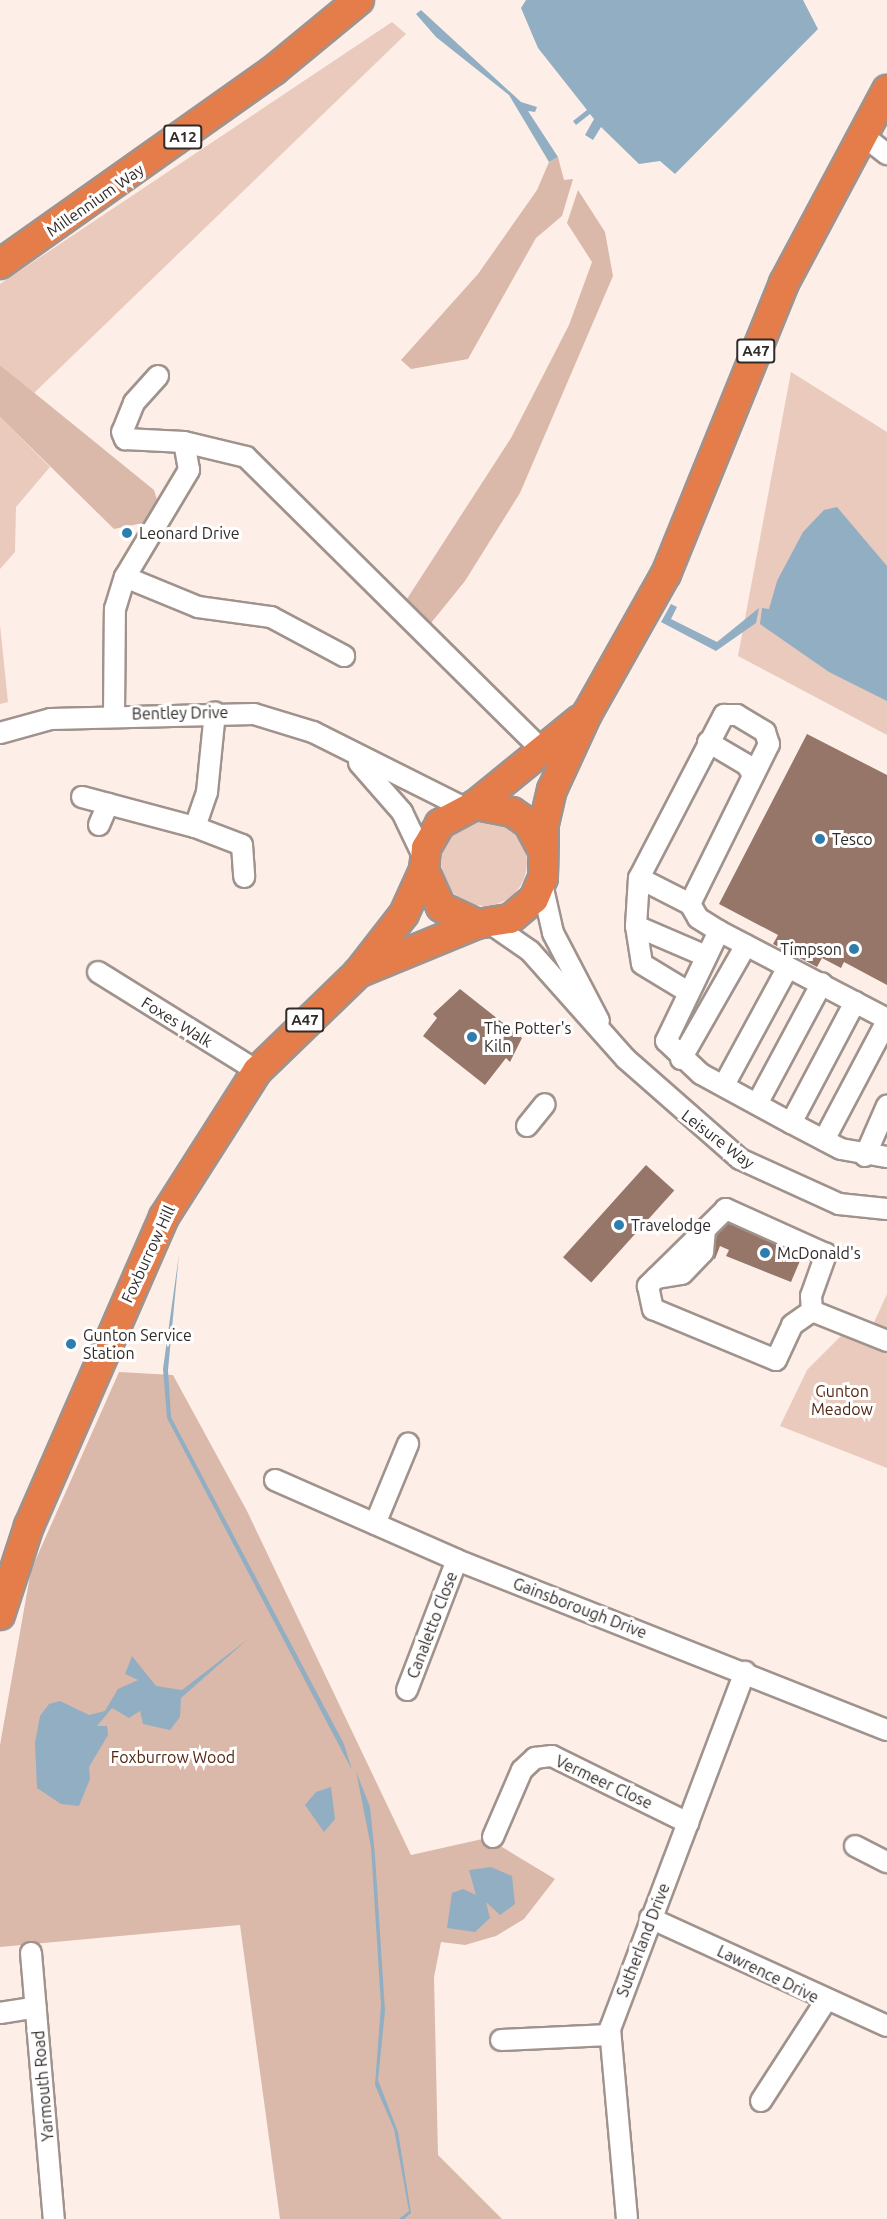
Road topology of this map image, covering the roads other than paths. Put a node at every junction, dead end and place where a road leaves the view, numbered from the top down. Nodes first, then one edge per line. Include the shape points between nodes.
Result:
1 (359, 0) edge
2 (887, 90) edge
3 (861, 135) junction
4 (887, 154) edge
5 (0, 264) edge
6 (158, 376) dead end
7 (184, 442) junction
8 (125, 578) junction
9 (344, 656) dead end
10 (214, 712) junction
11 (586, 714) junction
12 (114, 715) junction
13 (0, 733) edge
14 (708, 742) junction
15 (543, 751) junction
16 (353, 756) junction
17 (753, 775) junction
18 (82, 797) dead end
19 (108, 804) junction
20 (470, 806) junction
21 (99, 825) dead end
22 (195, 827) junction
23 (542, 849) junction
24 (424, 864) junction
25 (244, 877) dead end
26 (543, 878) junction
27 (639, 879) junction
28 (690, 904) junction
29 (484, 924) junction
30 (636, 926) junction
31 (719, 931) junction
32 (746, 945) junction
33 (706, 956) junction
34 (788, 967) junction
35 (98, 972) dead end
36 (358, 973) junction
37 (822, 983) junction
38 (688, 992) junction
39 (855, 1002) junction
40 (887, 1020) edge
41 (608, 1038) junction
42 (681, 1059) junction
43 (257, 1071) junction
44 (724, 1085) junction
45 (544, 1104) dead end
46 (757, 1104) junction
47 (887, 1106) edge
48 (791, 1123) junction
49 (527, 1126) dead end
50 (824, 1140) junction
51 (865, 1156) junction
52 (887, 1157) edge
53 (887, 1209) edge
54 (812, 1311) junction
55 (887, 1341) edge
56 (408, 1444) dead end
57 (275, 1480) dead end
58 (375, 1524) junction
59 (457, 1560) junction
60 (0, 1615) edge
61 (745, 1672) junction
62 (407, 1690) dead end
63 (887, 1730) edge
64 (688, 1823) junction
65 (493, 1837) dead end
66 (855, 1846) dead end
67 (887, 1862) edge
68 (650, 1918) junction
69 (31, 1953) dead end
70 (825, 2002) junction
71 (36, 2007) junction
72 (0, 2013) edge
73 (887, 2026) edge
74 (610, 2035) junction
75 (501, 2040) dead end
76 (761, 2101) dead end
77 (54, 2219) edge
78 (627, 2219) edge

1 - 5 highway, Millennium Way / A12 via 236,98
2 - 3 highway, A47
3 - 4 street
3 - 11 highway, A47 via 784,284 666,574
6 - 7 street via 134,403 122,432 131,443
7 - 8 street via 189,470
7 - 15 street via 246,457 263,471
8 - 9 street via 198,607 271,617 326,637
8 - 12 street via 113,626
10 - 12 street, Bentley Drive
10 - 16 street, Bentley Drive via 285,722
10 - 22 street via 207,792
11 - 15 highway, A47
11 - 23 highway, A47 via 552,790
12 - 13 street, Bentley Drive via 36,722
14 - 17 street via 747,765
14 - 17 street via 724,715 754,723 769,744
14 - 27 street
15 - 20 highway, A47
16 - 20 street, Bentley Drive
16 - 24 street, Bentley Drive via 402,812
17 - 28 street
18 - 19 street
19 - 21 street
19 - 22 street
20 - 23 highway via 512,812 528,823
20 - 24 highway via 440,824
22 - 25 street via 242,845
23 - 26 highway
24 - 29 highway via 441,907
24 - 36 highway, Foxburrow Hill / A47 via 404,914
26 - 29 highway via 523,911
26 - 41 street, Leisure Way via 541,896 553,933
27 - 28 street
27 - 30 street
28 - 31 street via 698,918
29 - 36 highway, Foxburrow Hill / A47
29 - 41 street, Leisure Way via 530,951
30 - 33 street
30 - 38 street via 642,964
31 - 32 street
31 - 33 street
32 - 34 street
32 - 42 street
33 - 38 street
34 - 37 street
34 - 44 street
35 - 43 street, Foxes Walk
36 - 43 highway, Foxburrow Hill / A47
37 - 39 street
37 - 46 street
38 - 42 street via 666,1041
39 - 40 street
39 - 48 street
40 - 50 street
41 - 53 street, Leisure Way via 664,1097 740,1159 838,1203
42 - 44 street
43 - 60 highway, Foxburrow Hill / A47 via 164,1217 29,1527
44 - 46 street
45 - 49 street
46 - 48 street
47 - 51 street
48 - 50 street
50 - 51 street
51 - 52 street
54 - 54 street via 823,1251 726,1209 705,1230 703,1252 682,1274 656,1278 647,1298 653,1309 776,1360 792,1325
54 - 55 street
56 - 58 street
57 - 58 street, Gainsborough Drive
58 - 59 street, Gainsborough Drive
59 - 61 street, Gainsborough Drive
59 - 62 street, Canaletto Close
61 - 63 street, Gainsborough Drive
61 - 64 street, Sutherland Drive
64 - 65 street, Vermeer Close via 552,1756 535,1758 522,1770
64 - 68 street, Sutherland Drive
66 - 67 street
68 - 70 street, Lawrence Drive
68 - 74 street, Sutherland Drive
69 - 71 street, Yarmouth Road
70 - 73 street, Lawrence Drive
70 - 76 street
71 - 72 street
71 - 77 street, Yarmouth Road
74 - 75 street
74 - 78 street, Sutherland Drive

